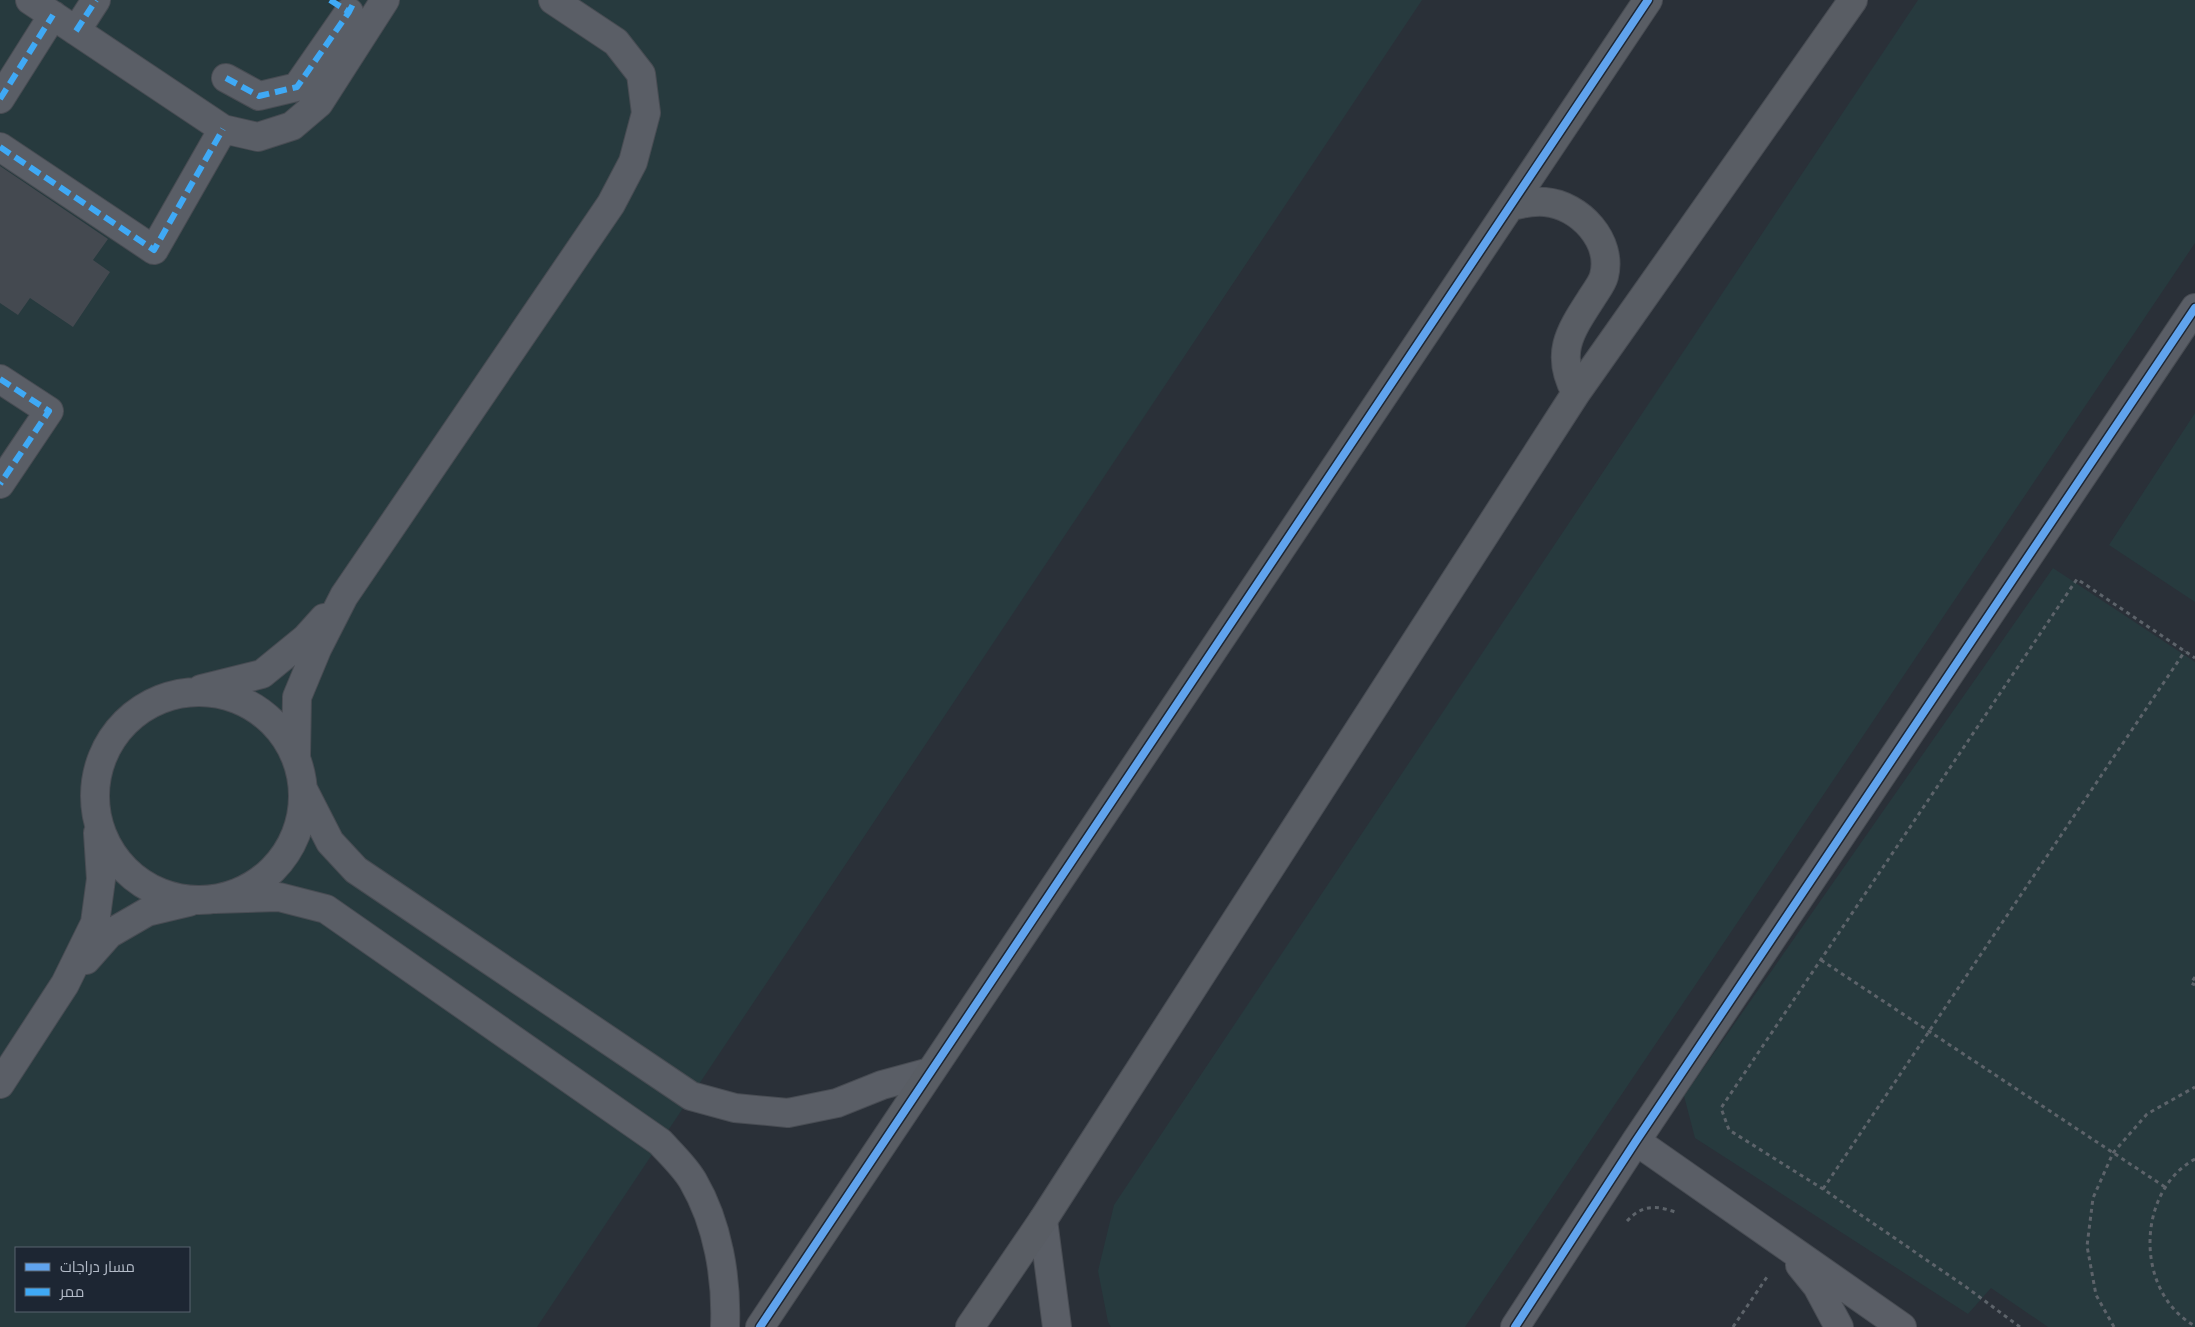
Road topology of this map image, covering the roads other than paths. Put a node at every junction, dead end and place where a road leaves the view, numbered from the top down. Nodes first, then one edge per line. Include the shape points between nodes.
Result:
1 (30, 0) edge
2 (96, 0) edge
3 (385, 0) edge
4 (554, 0) edge
5 (1648, 0) edge
6 (1853, 0) edge
7 (345, 4) edge
8 (53, 15) junction
9 (76, 31) junction
10 (226, 78) dead end
11 (0, 99) edge
12 (223, 129) junction
13 (0, 147) edge
14 (1512, 206) junction
15 (2195, 308) edge
16 (0, 379) edge
17 (1576, 393) junction
18 (0, 484) edge
19 (344, 596) junction
20 (188, 692) junction
21 (296, 756) junction
22 (304, 791) junction
23 (96, 819) junction
24 (204, 900) junction
25 (65, 984) junction
26 (930, 1072) junction
27 (0, 1084) edge
28 (1636, 1141) junction
29 (1043, 1220) junction
30 (1778, 1240) junction
31 (725, 1327) edge
32 (760, 1327) edge
33 (970, 1327) edge
34 (1057, 1327) edge
35 (1515, 1327) edge
36 (1839, 1327) edge
37 (1902, 1327) edge

1 - 8 street
2 - 9 street
3 - 12 street via 319,103 292,126 258,137
4 - 19 street via 616,42 641,74 646,113 633,162 611,204
5 - 14 street
6 - 17 street
7 - 10 street via 297,87 259,96
8 - 9 street
8 - 11 street
9 - 12 street
12 - 13 street via 154,250
14 - 17 street via 1547,202 1564,206 1593,228 1607,258 1604,278 1572,328 1565,355 1566,369
14 - 26 street
15 - 28 street
16 - 18 street via 49,411
17 - 29 street
19 - 20 street via 306,638 262,674
19 - 21 street via 297,697
20 - 21 street via 221,694 252,706 278,727
20 - 23 street via 154,701 125,722 105,750 95,784
21 - 22 street
22 - 24 street via 301,822 290,850 270,874 245,890
22 - 26 street via 330,842 356,870 691,1096 735,1108 788,1113 837,1103 882,1085
23 - 24 street via 106,844 122,866 142,884 166,895
23 - 25 street via 101,879 95,923
24 - 25 street via 147,912 109,934
24 - 31 street via 279,896 326,909 660,1142 693,1180 710,1219 723,1266
25 - 27 street
26 - 32 street
28 - 30 street
28 - 35 street
29 - 33 street
29 - 34 street
30 - 36 street via 1817,1286
30 - 37 street

